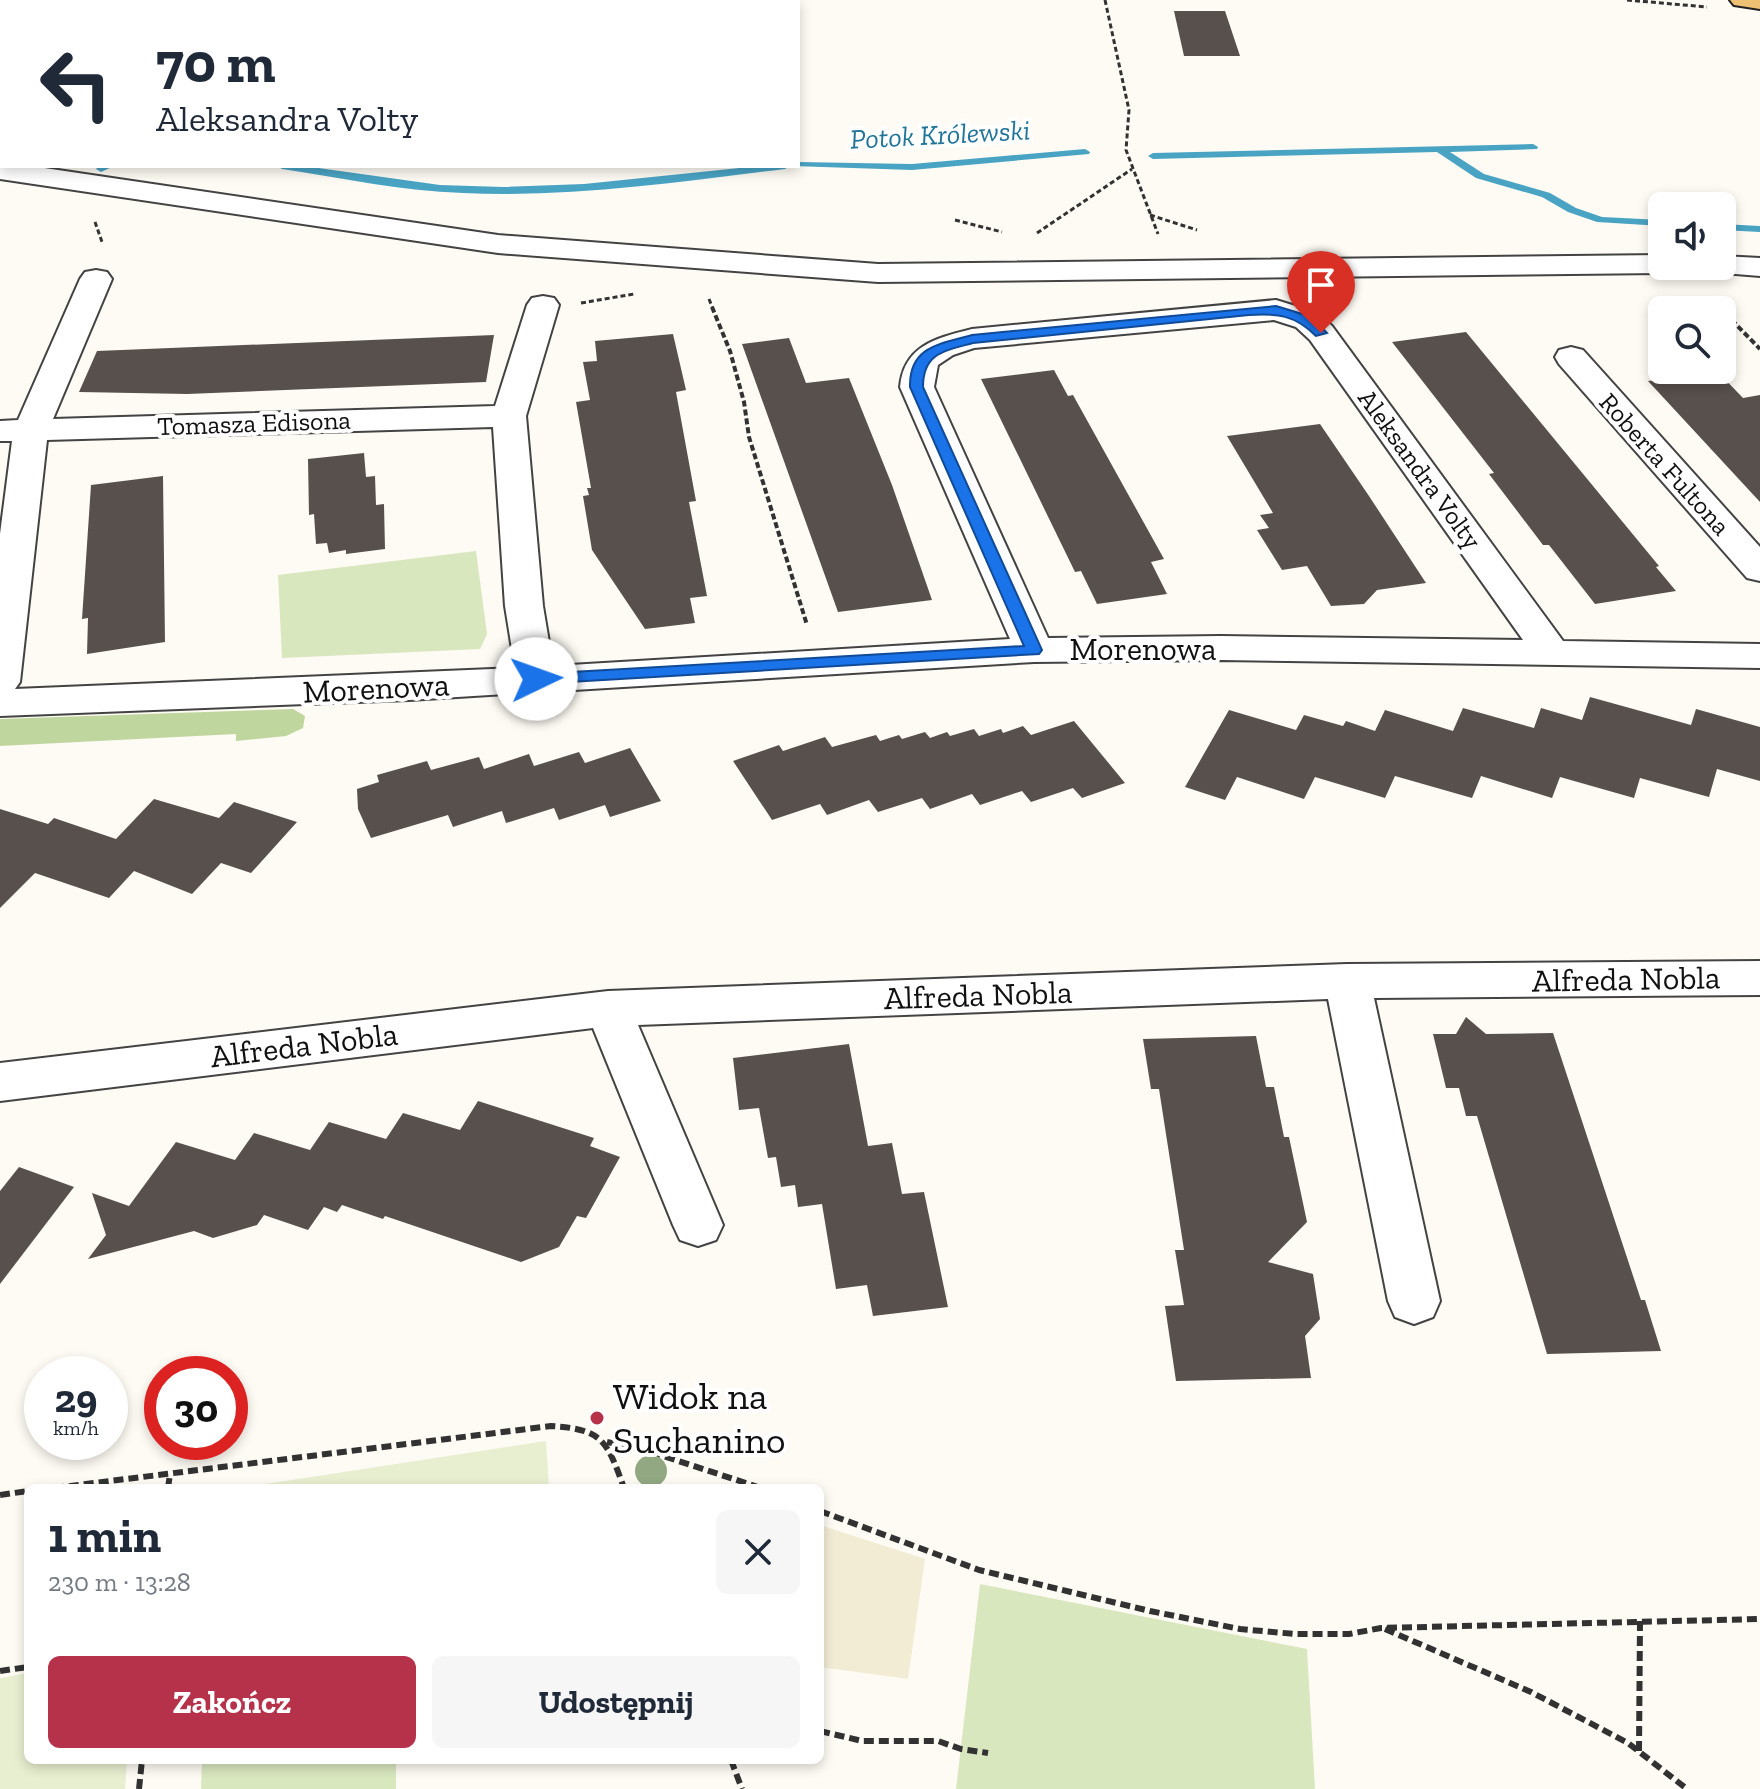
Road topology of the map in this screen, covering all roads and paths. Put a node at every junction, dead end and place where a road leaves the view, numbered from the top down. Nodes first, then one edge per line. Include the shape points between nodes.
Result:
1 (1105, 0) edge
2 (1627, 0) edge
3 (1760, 1) edge
4 (1731, 4) edge
5 (1132, 169) junction
6 (0, 170) edge
7 (955, 220) dead end
8 (1026, 238) junction
9 (1648, 264) edge
10 (1736, 266) edge
11 (1760, 267) edge
12 (1174, 271) junction
13 (1002, 273) junction
14 (96, 279) dead end
15 (644, 292) dead end
16 (701, 292) dead end
17 (543, 305) joint
18 (1736, 324) edge
19 (1760, 349) edge
20 (1571, 357) dead end
21 (509, 416) junction
22 (16, 430) edge
23 (1760, 570) edge
24 (811, 638) dead end
25 (1034, 650) junction
26 (1550, 651) junction
27 (1760, 656) edge
28 (536, 679) junction
29 (0, 682) edge
30 (0, 703) edge
31 (1760, 978) edge
32 (1347, 981) junction
33 (608, 1009) junction
34 (0, 1082) edge
35 (698, 1225) dead end
36 (1414, 1301) dead end
37 (606, 1442) junction
38 (170, 1474) junction
39 (87, 1484) edge
40 (169, 1484) edge
41 (622, 1484) edge
42 (749, 1484) edge
43 (24, 1492) edge
44 (0, 1495) edge
45 (824, 1512) edge
46 (1760, 1619) edge
47 (1640, 1621) junction
48 (1381, 1628) junction
49 (24, 1668) edge
50 (0, 1671) edge
51 (824, 1732) edge
52 (1639, 1752) junction
53 (988, 1753) dead end
54 (142, 1764) edge
55 (733, 1764) edge
56 (139, 1789) edge
57 (742, 1789) edge
58 (1687, 1789) edge

1 - 5 path via 1129,110 1126,150
2 - 4 path
3 - 4 main road
5 - 8 path
5 - 12 path
6 - 13 street via 498,244 878,273
7 - 8 path
8 - 13 path via 1015,248 1012,266
9 - 12 street
10 - 11 street
12 - 13 street
14 - 22 street
15 - 17 path
16 - 24 path via 711,301 730,351 749,437
17 - 21 street
18 - 19 path
20 - 23 street, Roberta Fultona
21 - 22 street, Tomasza Edisona
21 - 28 street via 524,606
22 - 29 street
25 - 26 street, Morenowa
25 - 26 street, Aleksandra Volty via 917,387 916,371 923,359 972,339 1276,310 1307,320 1321,333
25 - 28 street, Morenowa
26 - 27 street, Morenowa
28 - 30 street, Morenowa
31 - 32 street, Alfreda Nobla
32 - 33 street, Alfreda Nobla
32 - 36 street
33 - 34 street, Alfreda Nobla
33 - 35 street
37 - 38 path via 583,1427 551,1426
37 - 41 path
37 - 42 path
38 - 39 path
38 - 40 path
43 - 44 path
45 - 48 path via 979,1570 1150,1611 1295,1634
46 - 47 path
47 - 48 path
47 - 52 path
48 - 52 path via 1531,1692
49 - 50 path
51 - 53 path via 862,1741 938,1741
52 - 58 path
54 - 56 path
55 - 57 path

